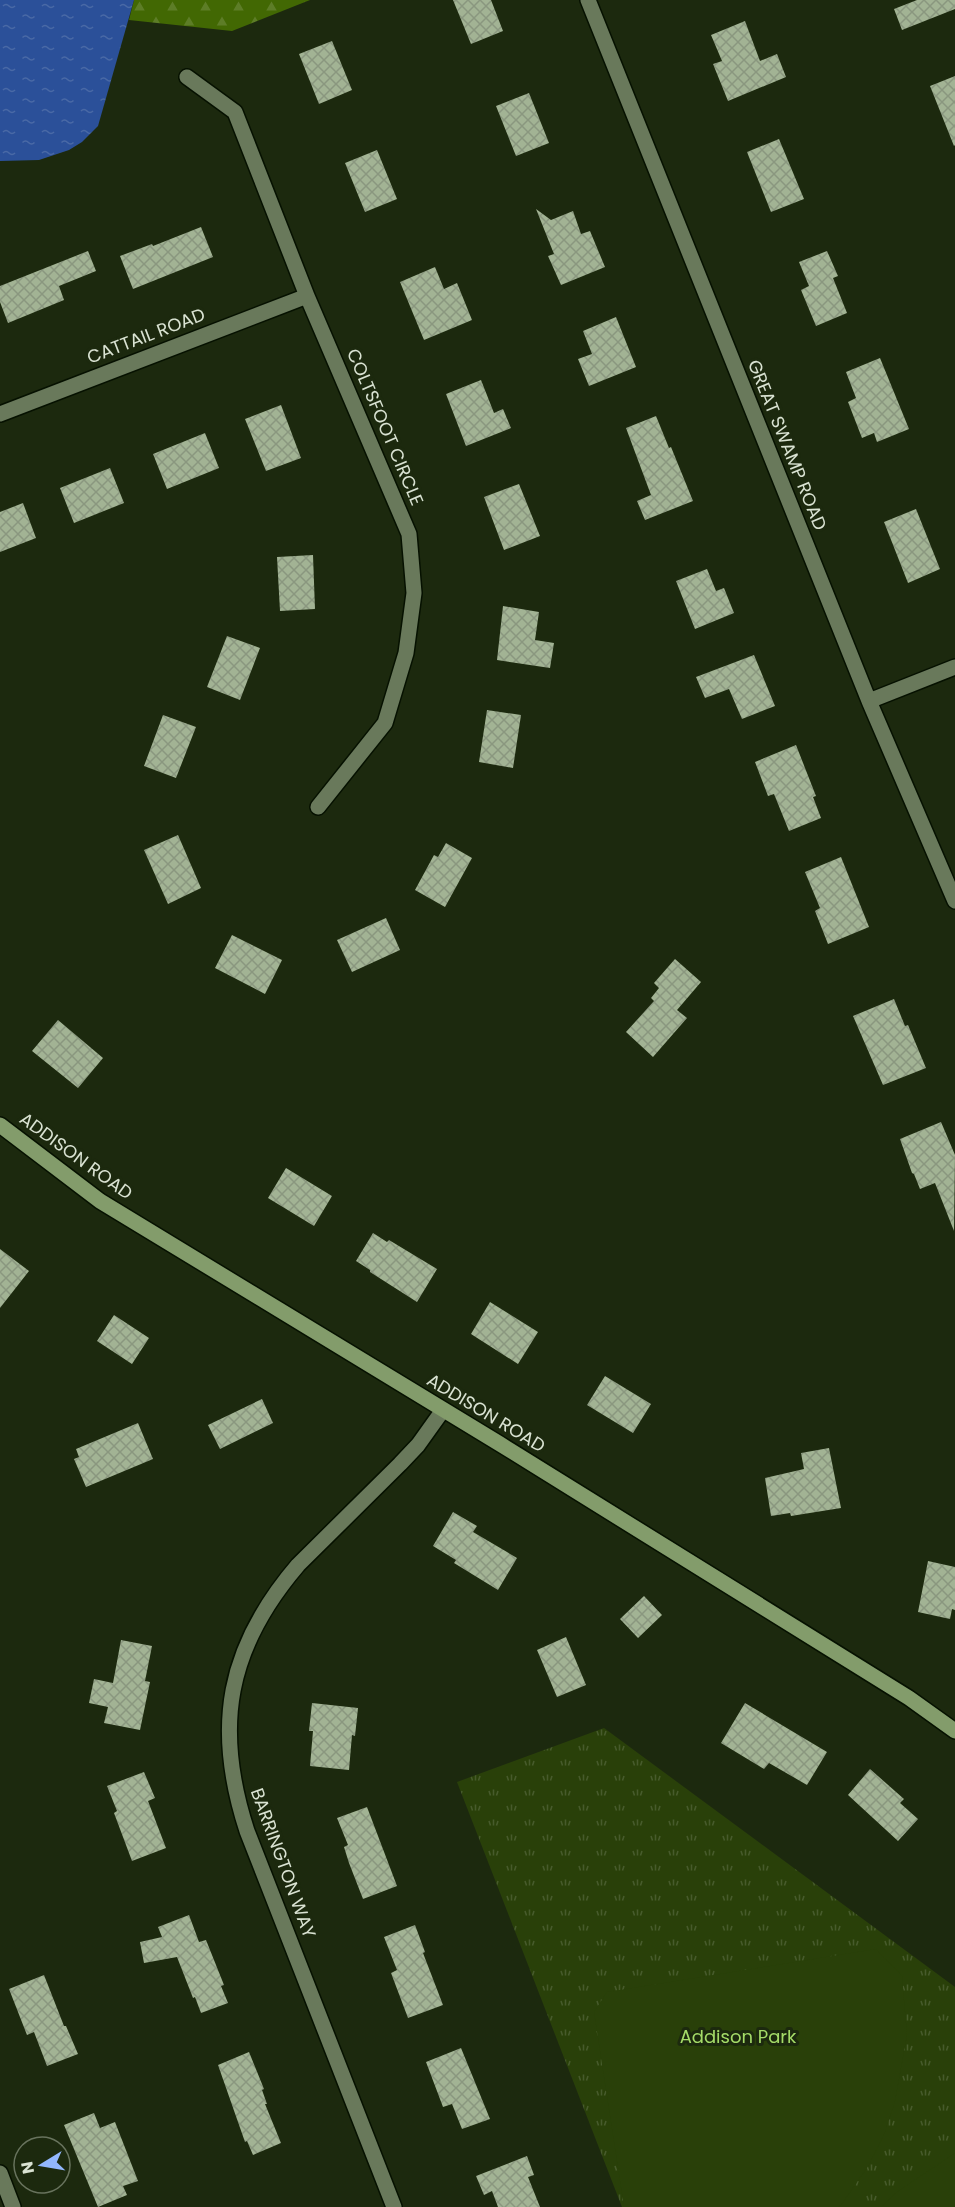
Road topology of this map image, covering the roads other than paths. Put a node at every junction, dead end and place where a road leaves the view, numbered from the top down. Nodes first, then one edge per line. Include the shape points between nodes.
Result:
1 (588, 0) edge
2 (187, 77) dead end
3 (307, 296) junction
4 (0, 414) edge
5 (955, 667) edge
6 (869, 701) junction
7 (318, 807) dead end
8 (955, 901) edge
9 (0, 1125) edge
10 (443, 1410) junction
11 (955, 1731) edge
12 (0, 2174) edge
13 (13, 2207) edge
14 (394, 2207) edge

1 - 6 street, GREAT SWAMP ROAD
2 - 3 street, COLTSFOOT CIRCLE via 235,112
3 - 4 street, CATTAIL ROAD
3 - 7 street, COLTSFOOT CIRCLE via 409,534 414,593 406,653 385,723
5 - 6 street
6 - 8 street, GREAT SWAMP ROAD
9 - 10 main road, ADDISON ROAD via 100,1201
10 - 11 main road, ADDISON ROAD via 909,1698
10 - 14 street, BARRINGTON WAY via 406,1458 280,1586 241,1659 230,1717 232,1776 247,1831
12 - 13 street

